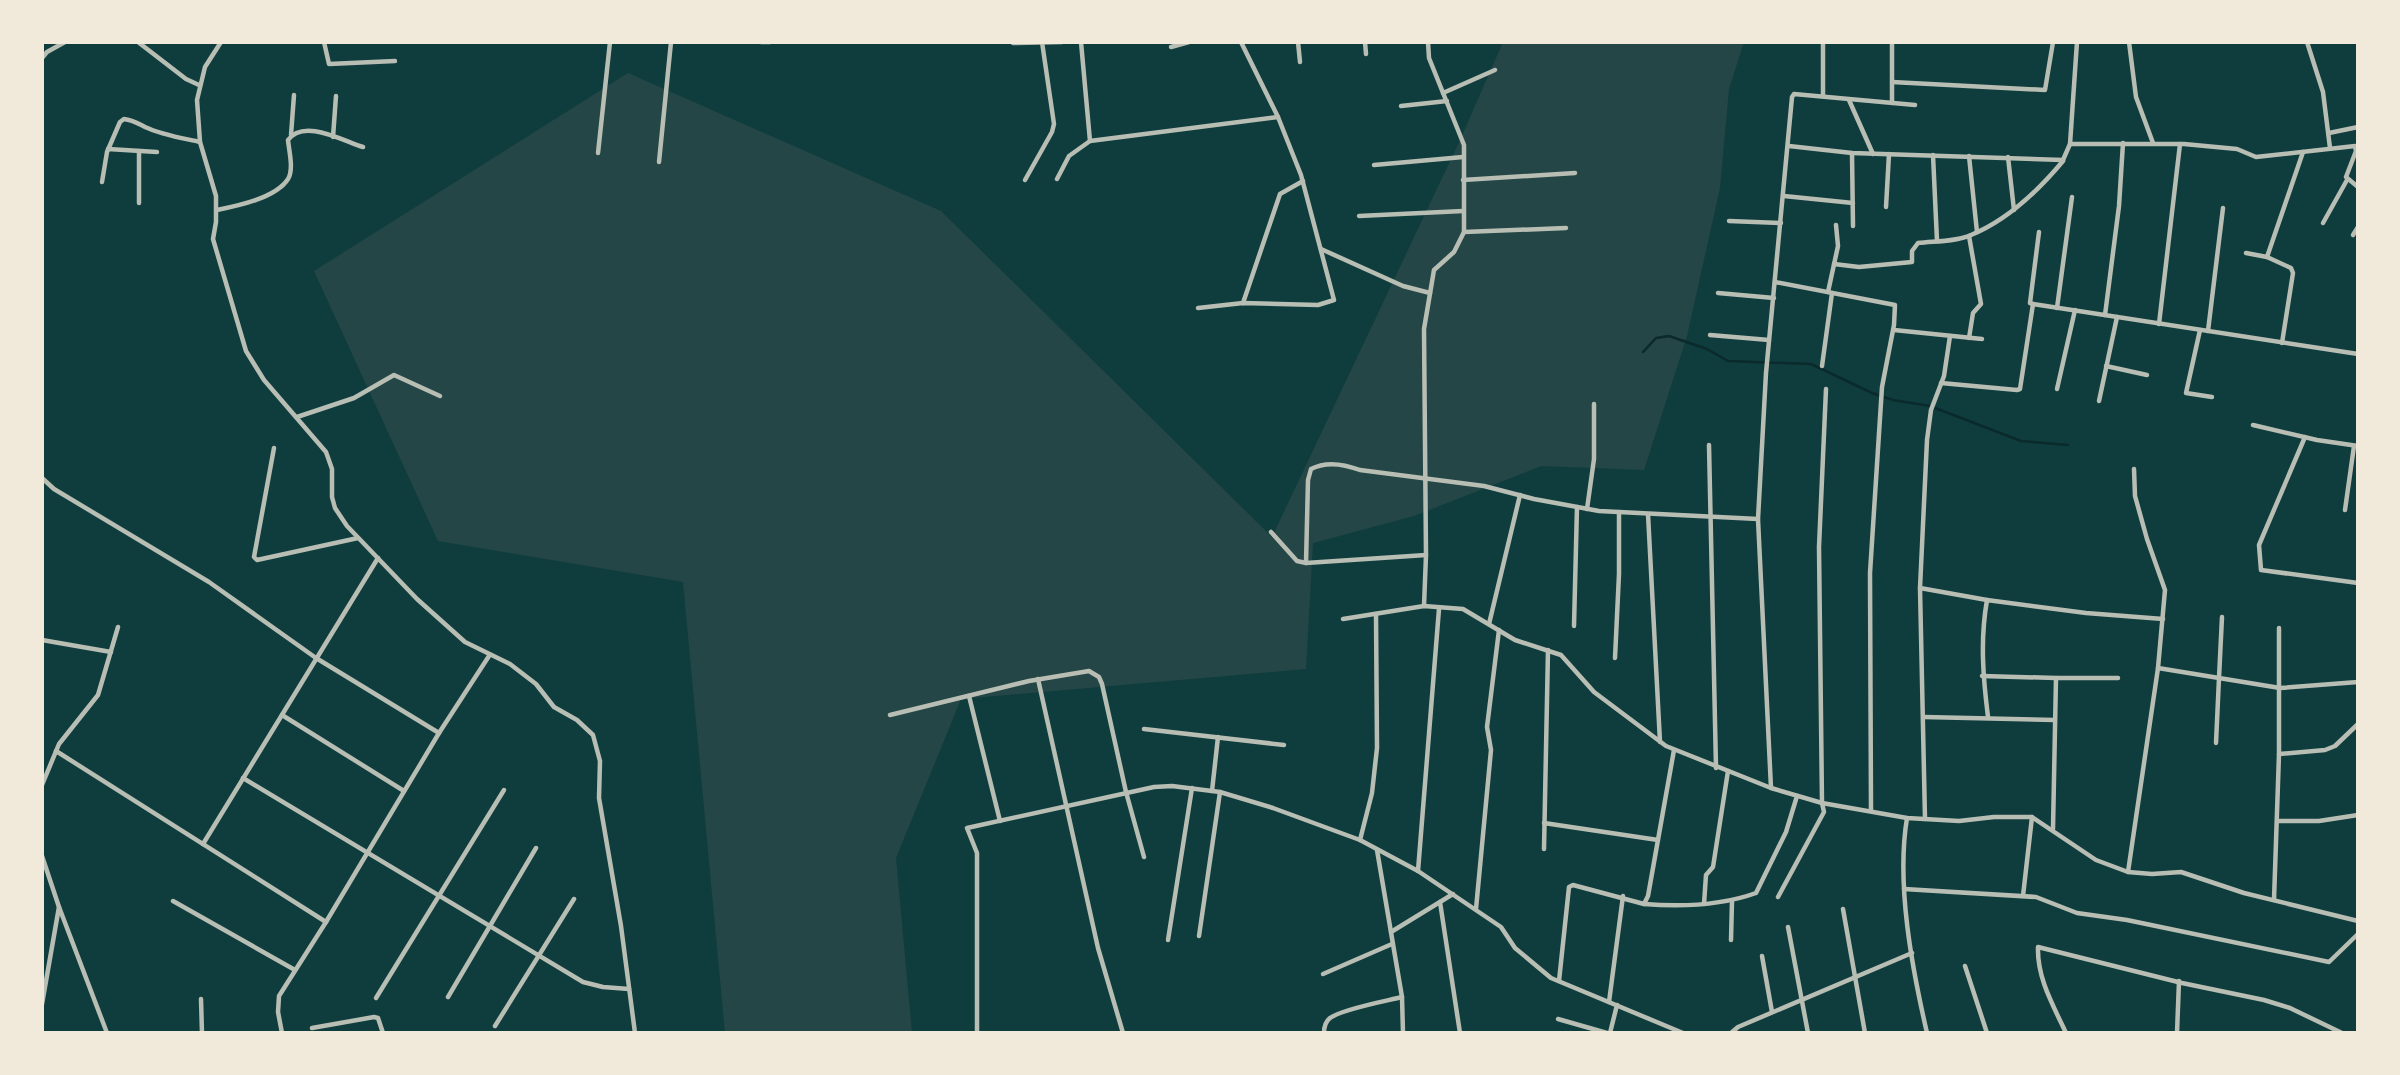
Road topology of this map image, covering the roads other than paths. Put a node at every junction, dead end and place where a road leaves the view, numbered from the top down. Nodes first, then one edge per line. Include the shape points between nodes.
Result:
1 (65, 42) edge
2 (138, 42) edge
3 (221, 42) edge
4 (324, 42) edge
5 (610, 42) edge
6 (671, 42) edge
7 (761, 42) edge
8 (770, 42) edge
9 (1042, 42) edge
10 (1062, 42) edge
11 (1081, 42) edge
12 (1189, 42) edge
13 (1241, 42) edge
14 (1298, 42) edge
15 (1365, 42) edge
16 (1428, 42) edge
17 (1823, 42) edge
18 (1892, 42) edge
19 (2053, 42) edge
20 (2076, 42) edge
21 (2129, 42) edge
22 (2307, 42) edge
23 (1013, 43) edge
24 (1171, 47) dead end
25 (1366, 54) dead end
26 (42, 58) edge
27 (395, 61) dead end
28 (1300, 62) dead end
29 (1495, 69) dead end
30 (1892, 82) junction
31 (199, 85) junction
32 (1443, 93) junction
33 (294, 95) dead end
34 (336, 96) dead end
35 (1823, 96) junction
36 (1848, 99) junction
37 (1447, 102) junction
38 (1892, 103) junction
39 (1915, 105) dead end
40 (1401, 106) dead end
41 (1278, 117) junction
42 (2358, 127) edge
43 (2329, 133) junction
44 (290, 136) junction
45 (333, 137) junction
46 (1090, 141) junction
47 (200, 142) junction
48 (2123, 143) junction
49 (2153, 143) junction
50 (2070, 144) junction
51 (2180, 144) junction
52 (1788, 146) junction
53 (363, 147) dead end
54 (2330, 148) junction
55 (108, 149) junction
56 (139, 151) junction
57 (157, 152) dead end
58 (2303, 152) junction
59 (598, 153) dead end
60 (1852, 153) junction
61 (1873, 154) junction
62 (1889, 154) junction
63 (1933, 155) junction
64 (1969, 156) junction
65 (1463, 157) junction
66 (2008, 157) junction
67 (2063, 160) junction
68 (659, 162) dead end
69 (1374, 165) dead end
70 (1575, 173) dead end
71 (1057, 179) dead end
72 (1025, 180) dead end
73 (1463, 180) junction
74 (2347, 180) junction
75 (1303, 181) junction
76 (102, 182) dead end
77 (2358, 187) edge
78 (1784, 196) junction
79 (2072, 197) dead end
80 (139, 203) dead end
81 (1853, 203) junction
82 (1886, 207) dead end
83 (2223, 208) dead end
84 (216, 210) junction
85 (2014, 210) junction
86 (1464, 211) junction
87 (1359, 216) dead end
88 (1729, 221) dead end
89 (1781, 223) junction
90 (2323, 223) dead end
91 (1836, 225) dead end
92 (1853, 226) dead end
93 (2358, 227) edge
94 (1566, 228) dead end
95 (1464, 232) junction
96 (2039, 232) dead end
97 (1977, 233) junction
98 (2353, 235) dead end
99 (1969, 236) junction
100 (1937, 241) junction
101 (1320, 249) junction
102 (2246, 253) dead end
103 (2267, 257) junction
104 (1834, 264) junction
105 (1775, 282) junction
106 (1430, 293) junction
107 (1718, 293) dead end
108 (1830, 293) junction
109 (1774, 298) junction
110 (1243, 303) junction
111 (2033, 304) junction
112 (1198, 308) dead end
113 (2057, 308) junction
114 (2075, 310) junction
115 (2105, 315) junction
116 (2117, 317) junction
117 (2159, 324) junction
118 (1894, 330) junction
119 (2200, 330) junction
120 (2208, 331) junction
121 (1710, 335) dead end
122 (1950, 336) junction
123 (1969, 338) junction
124 (1982, 339) dead end
125 (1769, 340) junction
126 (2282, 343) junction
127 (2358, 354) edge
128 (1822, 366) dead end
129 (2106, 366) junction
130 (2147, 375) dead end
131 (1941, 383) junction
132 (1826, 389) dead end
133 (2057, 389) dead end
134 (440, 396) dead end
135 (2212, 397) dead end
136 (2099, 401) dead end
137 (1594, 404) dead end
138 (296, 417) junction
139 (2253, 425) dead end
140 (2305, 437) junction
141 (1709, 445) dead end
142 (2356, 446) edge
143 (274, 448) dead end
144 (2134, 469) dead end
145 (42, 478) edge
146 (1424, 478) junction
147 (1520, 495) junction
148 (1577, 507) junction
149 (1587, 509) junction
150 (2345, 510) dead end
151 (1619, 512) junction
152 (1648, 514) junction
153 (1709, 516) junction
154 (1758, 519) junction
155 (1270, 532) dead end
156 (358, 538) junction
157 (1426, 555) junction
158 (378, 558) junction
159 (1306, 563) junction
160 (2358, 583) edge
161 (1920, 588) junction
162 (1987, 600) junction
163 (1424, 606) junction
164 (1438, 609) junction
165 (1376, 614) junction
166 (2222, 617) dead end
167 (1343, 619) dead end
168 (2163, 619) junction
169 (1489, 624) junction
170 (118, 626) dead end
171 (1574, 626) dead end
172 (2279, 628) dead end
173 (1499, 630) junction
174 (42, 640) edge
175 (1548, 650) junction
176 (111, 652) junction
177 (489, 656) junction
178 (316, 658) junction
179 (1615, 658) dead end
180 (2158, 668) junction
181 (1982, 676) junction
182 (2056, 678) junction
183 (2118, 678) dead end
184 (2220, 678) junction
185 (1038, 679) junction
186 (2358, 682) edge
187 (2280, 688) junction
188 (969, 696) junction
189 (282, 715) junction
190 (890, 716) dead end
191 (1924, 717) junction
192 (1987, 717) junction
193 (2055, 720) junction
194 (2358, 724) edge
195 (1144, 729) dead end
196 (439, 733) junction
197 (1218, 737) junction
198 (1660, 742) junction
199 (2216, 743) dead end
200 (1284, 745) dead end
201 (1674, 750) junction
202 (56, 751) junction
203 (2279, 754) junction
204 (1716, 768) junction
205 (1728, 771) junction
206 (243, 778) junction
207 (42, 785) edge
208 (1192, 788) junction
209 (1771, 788) junction
210 (504, 790) dead end
211 (404, 791) junction
212 (1212, 791) junction
213 (1126, 792) junction
214 (1220, 792) junction
215 (1797, 795) junction
216 (1822, 803) junction
217 (1068, 806) junction
218 (1871, 811) junction
219 (2358, 816) edge
220 (2032, 817) junction
221 (1907, 818) junction
222 (1925, 819) junction
223 (1000, 821) junction
224 (2278, 821) junction
225 (1544, 823) junction
226 (2053, 830) junction
227 (1360, 840) junction
228 (1658, 840) junction
229 (203, 844) junction
230 (536, 848) dead end
231 (1376, 849) junction
232 (1544, 849) dead end
233 (366, 853) junction
234 (42, 856) edge
235 (1144, 857) dead end
236 (1418, 871) junction
237 (2128, 872) junction
238 (1904, 889) junction
239 (1453, 894) junction
240 (439, 896) junction
241 (2023, 896) junction
242 (1623, 897) junction
243 (1777, 897) dead end
244 (574, 900) dead end
245 (2274, 900) junction
246 (173, 901) dead end
247 (1732, 901) junction
248 (1440, 902) junction
249 (1644, 904) junction
250 (1704, 904) junction
251 (59, 907) junction
252 (1476, 909) junction
253 (1843, 909) dead end
254 (2358, 921) edge
255 (326, 922) junction
256 (489, 926) junction
257 (1788, 927) dead end
258 (1391, 932) junction
259 (2358, 934) edge
260 (1199, 936) dead end
261 (1168, 940) dead end
262 (1731, 940) dead end
263 (1393, 944) junction
264 (1912, 953) junction
265 (538, 955) junction
266 (1762, 956) dead end
267 (1965, 966) dead end
268 (295, 970) junction
269 (1323, 974) dead end
270 (1855, 977) junction
271 (1559, 981) junction
272 (2179, 981) junction
273 (629, 989) junction
274 (448, 997) dead end
275 (1402, 997) junction
276 (376, 998) dead end
277 (201, 999) dead end
278 (1802, 999) junction
279 (1609, 1002) junction
280 (42, 1004) edge
281 (1616, 1005) junction
282 (1772, 1012) junction
283 (1558, 1019) dead end
284 (495, 1026) dead end
285 (312, 1028) dead end
286 (107, 1033) edge
287 (202, 1033) edge
288 (282, 1033) edge
289 (383, 1033) edge
290 (635, 1033) edge
291 (977, 1033) edge
292 (1123, 1033) edge
293 (1324, 1033) edge
294 (1403, 1033) edge
295 (1460, 1033) edge
296 (1609, 1033) edge
297 (1683, 1033) edge
298 (1731, 1033) edge
299 (1808, 1033) edge
300 (1865, 1033) edge
301 (1927, 1033) edge
302 (1987, 1033) edge
303 (2066, 1033) edge
304 (2177, 1033) edge
305 (2342, 1033) edge

1 - 26 street
2 - 31 street
3 - 31 street
4 - 27 street via 329,64
5 - 59 street
6 - 68 street
7 - 8 street
9 - 10 street
9 - 23 street
9 - 72 street via 1054,124
11 - 46 street
12 - 24 street
13 - 41 street
14 - 28 street
15 - 25 street
16 - 32 street via 1429,58
17 - 35 street
18 - 30 street
19 - 30 street via 2045,90
20 - 50 street
21 - 49 street via 2136,97
22 - 43 street via 2323,92
29 - 32 street
30 - 38 street
31 - 47 street
32 - 37 street
33 - 44 street
34 - 45 street
35 - 36 street
35 - 52 street via 1794,94
36 - 38 street
36 - 61 street
37 - 40 street
37 - 65 street via 1464,145
38 - 39 street
41 - 46 street
41 - 75 street
42 - 43 street
43 - 54 street
44 - 45 street via 311,130
44 - 84 street via 289,178 273,192 241,206
45 - 53 street
46 - 71 street via 1069,156
47 - 55 street via 124,119
47 - 84 street
48 - 49 street
48 - 50 street
48 - 115 street
49 - 51 street
50 - 67 street
51 - 58 street via 2236,149 2256,157
51 - 117 street
52 - 60 street
52 - 78 street
54 - 58 street
54 - 74 street via 2357,148
55 - 56 street
55 - 76 street
56 - 57 street
56 - 80 street
58 - 103 street
60 - 61 street
60 - 81 street
61 - 62 street
62 - 63 street
62 - 82 street
63 - 64 street
63 - 100 street
64 - 66 street
64 - 97 street
65 - 69 street
65 - 73 street
66 - 67 street
66 - 85 street
67 - 85 street
70 - 73 street
73 - 86 street
74 - 77 street
74 - 90 street
75 - 101 street
75 - 110 street via 1280,194
78 - 81 street
78 - 89 street
79 - 113 street
81 - 92 street
83 - 120 street
84 - 138 street via 213,239 242,342 264,380
85 - 97 street
86 - 87 street
86 - 95 street
88 - 89 street
89 - 105 street
91 - 104 street
93 - 98 street
94 - 95 street
95 - 106 street via 1454,252 1434,270
96 - 111 street
97 - 99 street
99 - 100 street
99 - 123 street via 1981,304 1973,313
100 - 104 street via 1918,243 1912,262 1858,267
101 - 106 street via 1403,286
101 - 110 street via 1334,300
102 - 103 street
103 - 126 street via 2293,273
104 - 108 street
105 - 108 street
105 - 109 street
106 - 146 street via 1424,329
107 - 109 street
108 - 118 street via 1895,305
108 - 128 street
109 - 125 street
110 - 112 street
111 - 113 street
111 - 131 street via 2020,388
113 - 114 street
114 - 115 street
114 - 133 street
115 - 116 street
116 - 117 street
116 - 129 street
117 - 119 street
118 - 122 street
118 - 218 street via 1882,387 1870,573
119 - 120 street
119 - 135 street via 2186,393
120 - 126 street
121 - 125 street
122 - 123 street
122 - 131 street
123 - 124 street
125 - 154 street
126 - 127 street
129 - 130 street
129 - 136 street
131 - 161 street via 1927,440
132 - 216 street via 1819,547
134 - 138 street via 394,375 354,398
137 - 149 street via 1594,459
138 - 156 street via 326,452 335,508
139 - 140 street
140 - 142 street
140 - 160 street via 2259,545 2261,570
141 - 153 street
142 - 150 street
143 - 156 street via 254,557
144 - 168 street via 2135,496 2165,590
145 - 178 street via 209,582
146 - 147 street via 1484,485
146 - 157 street
146 - 159 street via 1345,465 1311,469
147 - 148 street
147 - 169 street
148 - 149 street
148 - 171 street
149 - 151 street
151 - 152 street
151 - 179 street
152 - 153 street
152 - 198 street
153 - 154 street
153 - 204 street
154 - 209 street
155 - 159 street via 1297,561
156 - 158 street
157 - 159 street
157 - 163 street
158 - 177 street via 465,642
158 - 178 street
161 - 162 street
161 - 191 street
162 - 168 street
162 - 181 street
163 - 164 street
163 - 165 street
164 - 169 street via 1463,609
164 - 236 street
165 - 167 street
165 - 227 street via 1377,748
166 - 184 street
168 - 180 street
169 - 173 street
170 - 176 street
172 - 187 street
173 - 175 street
173 - 252 street via 1487,727 1491,750
174 - 176 street
175 - 198 street via 1560,655 1594,692
175 - 225 street
176 - 202 street via 98,695
177 - 196 street
177 - 273 street via 510,664 536,684 554,707 593,735
178 - 189 street
178 - 196 street
180 - 184 street
180 - 237 street
181 - 182 street
181 - 192 street
182 - 183 street
182 - 193 street
184 - 187 street
184 - 199 street
185 - 188 street
185 - 213 street via 1089,671 1098,677
185 - 217 street
186 - 187 street
187 - 203 street
188 - 190 street
188 - 223 street
189 - 206 street
189 - 211 street
191 - 192 street
191 - 222 street
192 - 193 street
193 - 226 street
194 - 203 street via 2325,750
195 - 197 street
196 - 211 street
197 - 200 street
197 - 212 street
198 - 201 street
201 - 204 street
201 - 228 street
202 - 207 street
202 - 229 street
203 - 224 street
204 - 205 street
205 - 209 street
205 - 250 street
206 - 229 street
206 - 233 street
208 - 212 street
208 - 213 street
208 - 261 street
209 - 215 street
210 - 240 street
211 - 233 street
212 - 214 street
213 - 217 street
213 - 235 street
214 - 227 street
214 - 260 street
215 - 216 street
215 - 247 street via 1786,832 1756,893
216 - 218 street
216 - 243 street via 1824,812
217 - 223 street
217 - 292 street via 1098,948
218 - 221 street
219 - 224 street
220 - 222 street
220 - 226 street
220 - 241 street
221 - 222 street
221 - 238 street
223 - 291 street via 967,828 976,852
224 - 245 street
225 - 228 street
225 - 232 street
226 - 237 street via 2096,860
227 - 231 street
228 - 249 street
229 - 255 street
230 - 256 street
231 - 236 street
231 - 258 street
233 - 240 street
233 - 255 street
234 - 251 street
236 - 239 street
237 - 245 street via 2181,872
238 - 241 street
238 - 264 street
239 - 248 street
239 - 252 street
240 - 256 street
240 - 276 street
241 - 259 street via 2077,913 2329,962
242 - 249 street
242 - 271 street via 1569,887
242 - 279 street
244 - 265 street
245 - 254 street
246 - 268 street
247 - 250 street
247 - 262 street
248 - 258 street
248 - 295 street
249 - 250 street
251 - 280 street
251 - 286 street
252 - 271 street via 1501,927 1515,948
253 - 270 street
255 - 268 street
256 - 265 street
256 - 274 street
257 - 278 street
258 - 263 street
263 - 269 street
263 - 275 street
264 - 270 street
264 - 301 street
265 - 273 street via 583,982
265 - 284 street
266 - 282 street
267 - 302 street
268 - 288 street via 279,996
270 - 278 street
270 - 300 street
271 - 279 street
272 - 303 street via 2038,947 2047,994
272 - 304 street
272 - 305 street via 2290,1008
273 - 290 street
275 - 293 street via 1339,1014 1329,1019
275 - 294 street
277 - 287 street
278 - 282 street
278 - 299 street
279 - 281 street
281 - 296 street
281 - 297 street
282 - 298 street
283 - 296 street
285 - 289 street via 374,1017

